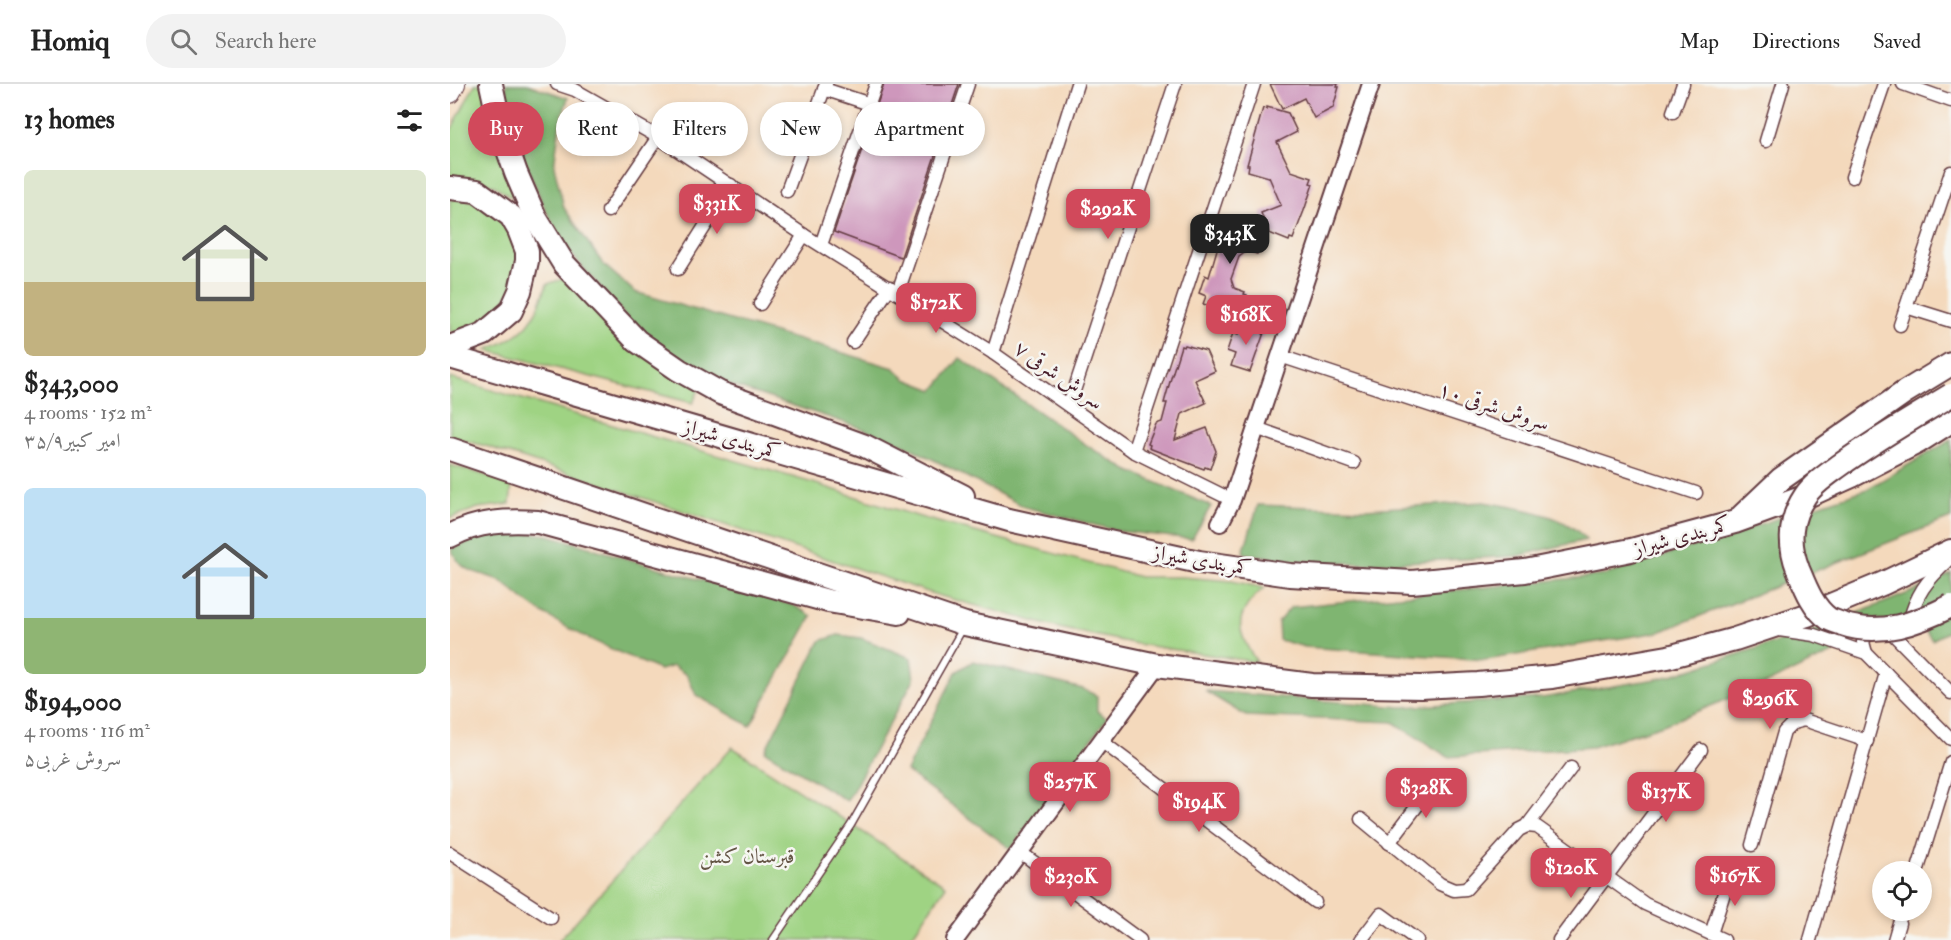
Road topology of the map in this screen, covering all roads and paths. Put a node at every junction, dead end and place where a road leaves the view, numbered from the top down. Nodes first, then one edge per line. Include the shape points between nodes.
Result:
1 (455, 84) edge
2 (491, 84) edge
3 (557, 84) edge
4 (876, 84) edge
5 (969, 84) edge
6 (1077, 84) edge
7 (1175, 84) edge
8 (1254, 84) edge
9 (1371, 84) edge
10 (1683, 84) edge
11 (1784, 84) edge
12 (1884, 84) edge
13 (1903, 84) edge
14 (825, 86) edge
15 (450, 93) edge
16 (1951, 101) edge
17 (865, 102) edge
18 (871, 102) edge
19 (1673, 112) dead end
20 (651, 133) edge
21 (1766, 141) dead end
22 (651, 147) edge
23 (854, 150) edge
24 (687, 156) edge
25 (1951, 172) edge
26 (1852, 177) dead end
27 (731, 185) junction
28 (450, 188) edge
29 (787, 190) dead end
30 (608, 211) dead end
31 (804, 235) junction
32 (821, 244) junction
33 (678, 269) dead end
34 (894, 289) junction
35 (760, 304) dead end
36 (1906, 307) junction
37 (1951, 321) edge
38 (1900, 325) dead end
39 (853, 342) dead end
40 (450, 347) edge
41 (993, 353) junction
42 (1280, 356) junction
43 (450, 357) edge
44 (1951, 364) edge
45 (1951, 395) edge
46 (1069, 406) junction
47 (1951, 421) edge
48 (1256, 428) junction
49 (450, 449) edge
50 (1133, 451) junction
51 (1354, 463) dead end
52 (1696, 493) dead end
53 (1232, 500) junction
54 (1009, 520) junction
55 (1735, 522) junction
56 (1220, 523) dead end
57 (450, 536) edge
58 (1951, 551) edge
59 (1951, 558) edge
60 (1951, 606) edge
61 (965, 624) junction
62 (1766, 629) junction
63 (1906, 647) junction
64 (1866, 653) junction
65 (1157, 665) junction
66 (1886, 673) junction
67 (1951, 693) edge
68 (1951, 739) edge
69 (1101, 741) junction
70 (1867, 741) junction
71 (1701, 750) dead end
72 (1951, 762) edge
73 (1571, 768) dead end
74 (1439, 777) dead end
75 (1361, 819) dead end
76 (1527, 826) junction
77 (1389, 843) junction
78 (1752, 845) dead end
79 (1020, 852) junction
80 (450, 853) edge
81 (1920, 861) edge
82 (1731, 871) dead end
83 (1608, 877) junction
84 (1315, 902) dead end
85 (551, 918) dead end
86 (1899, 923) dead end
87 (1711, 934) junction
88 (773, 940) edge
89 (955, 940) edge
90 (1140, 940) edge
91 (1361, 940) edge
92 (1417, 940) edge
93 (1559, 940) edge
94 (1725, 940) edge
95 (1810, 940) edge
96 (1894, 940) edge

1 - 15 main road
2 - 54 highway via 501,130 535,217 564,264 637,341 720,393 865,446
3 - 20 street, سروش شرقی ۷ via 575,90
4 - 18 street
5 - 34 street
6 - 41 street
7 - 46 street
8 - 50 street
9 - 42 street
10 - 19 street
11 - 21 street
12 - 26 street
13 - 16 street
14 - 17 street
14 - 29 street
22 - 30 street
23 - 32 street
24 - 27 street, سروش شرقی ۷
25 - 36 street
27 - 31 street, سروش شرقی ۷
27 - 33 street
28 - 40 highway via 477,191 511,216 527,251 520,291 511,312 484,334
31 - 32 street, سروش شرقی ۷
31 - 35 street
32 - 34 street, سروش شرقی ۷
34 - 39 street
34 - 41 street, سروش شرقی ۷
36 - 37 street
36 - 38 street
41 - 46 street, سروش شرقی ۷
42 - 48 street
42 - 52 street, سروش شرقی ۱۰
43 - 54 highway, کمربندی شیراز
44 - 55 highway via 1782,479
45 - 60 highway, bridge via 1866,446 1824,477 1806,494 1794,514 1790,537 1803,581 1815,605 1830,619 1851,627 1898,627
46 - 50 street, سروش شرقی ۷
47 - 55 highway, کمربندی شیراز via 1852,476
48 - 51 street
48 - 53 street
49 - 61 highway
50 - 53 street, سروش شرقی ۷
53 - 56 street
54 - 55 highway, کمربندی شیراز via 1199,562 1290,575 1413,582 1525,571 1631,550
57 - 61 highway via 484,523 538,522 828,601
58 - 62 highway via 1818,611
59 - 63 street via 1930,577 1914,604
61 - 65 highway
61 - 88 lane via 851,825
62 - 64 street via 1814,635
62 - 65 highway via 1668,657 1478,684 1312,685
63 - 64 street via 1887,628 1879,626 1863,642
63 - 67 street
64 - 66 street
65 - 69 street
66 - 68 street
66 - 70 street
69 - 79 street
69 - 84 street
70 - 78 street via 1804,720 1793,723 1784,732
70 - 95 street
71 - 83 street
72 - 81 street
73 - 76 street
74 - 77 street
75 - 77 street
76 - 77 street via 1466,889 1454,890 1440,884
76 - 83 street via 1537,827
79 - 89 street
79 - 90 street
80 - 85 street
82 - 87 street
83 - 87 street via 1646,904
83 - 93 street
86 - 96 street
87 - 94 street
91 - 92 street via 1381,914

